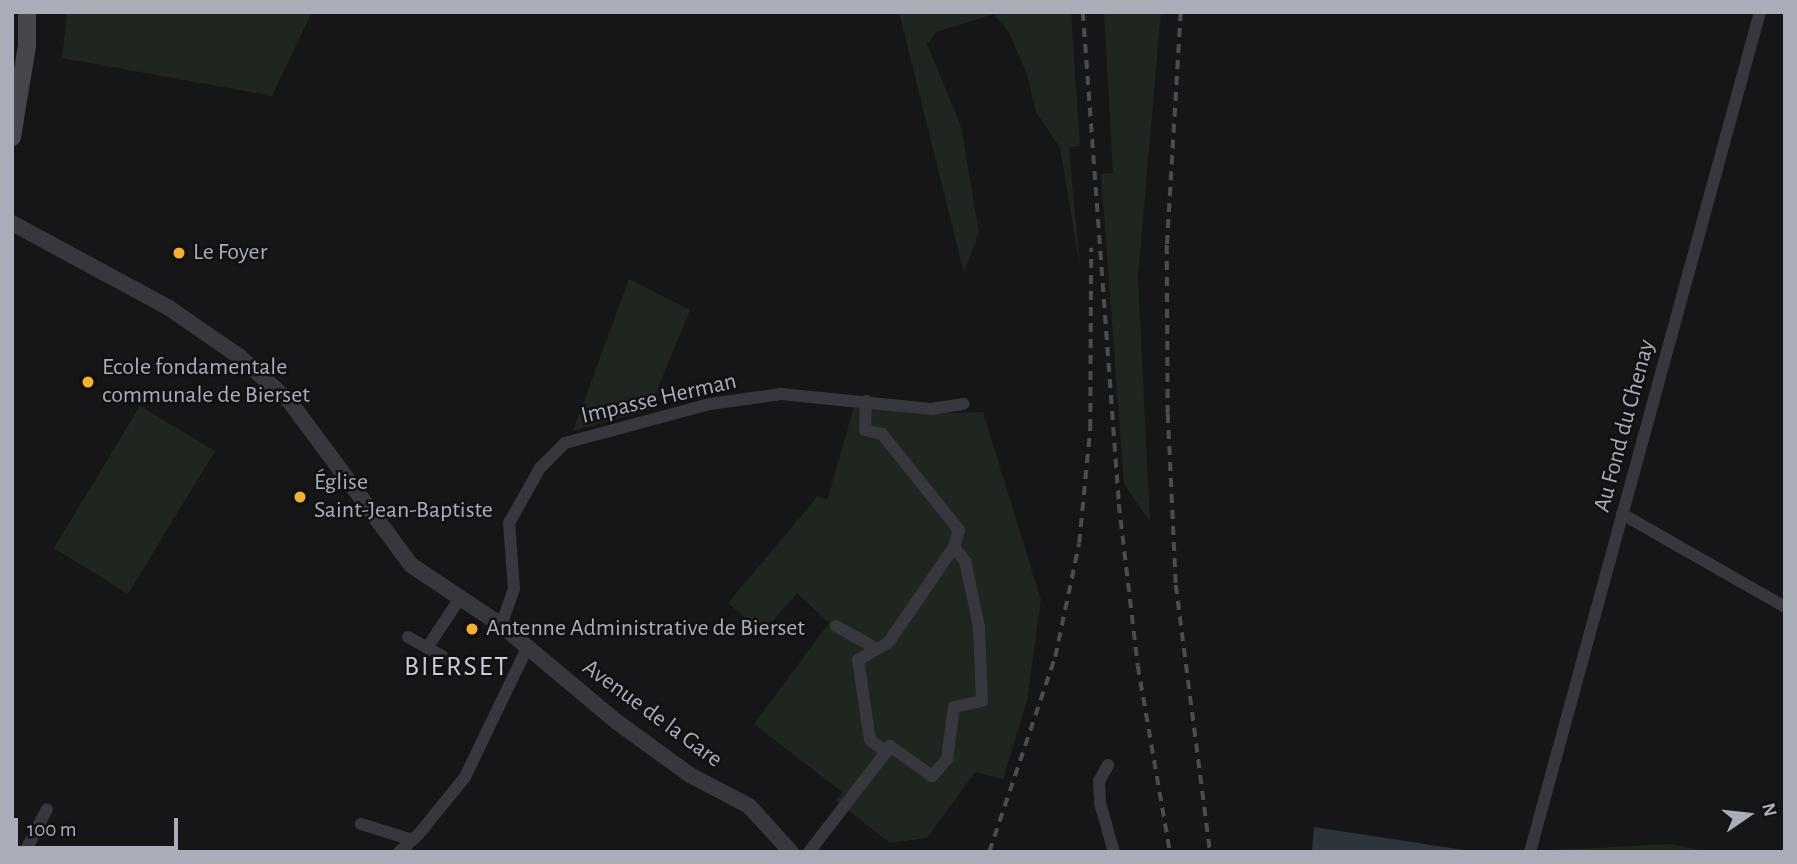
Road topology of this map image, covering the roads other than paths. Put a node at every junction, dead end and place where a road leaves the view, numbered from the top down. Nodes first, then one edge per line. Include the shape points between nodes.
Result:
1 (27, 12) edge
2 (1760, 12) edge
3 (12, 137) edge
4 (12, 223) edge
5 (866, 401) junction
6 (964, 404) dead end
7 (1622, 514) junction
8 (954, 547) junction
9 (460, 598) junction
10 (1785, 607) edge
11 (501, 625) junction
12 (836, 626) dead end
13 (408, 637) dead end
14 (427, 648) junction
15 (527, 648) junction
16 (877, 649) junction
17 (442, 656) dead end
18 (886, 752) junction
19 (1108, 765) dead end
20 (47, 809) dead end
21 (361, 824) dead end
22 (412, 840) junction
23 (25, 852) edge
24 (399, 852) edge
25 (792, 852) edge
26 (809, 852) edge
27 (1114, 852) edge
28 (1530, 852) edge

1 - 3 main road via 27,45
2 - 7 street, Au Fond du Chenay
4 - 9 street, Avenue de la Gare via 169,308 240,357 290,402 393,546 411,565
5 - 6 street, Impasse Herman via 931,409
5 - 8 street via 865,430 882,434 959,530
5 - 11 street, Impasse Herman via 781,394 722,402 565,443 540,468 509,523 514,589
7 - 10 street
7 - 28 street, Au Fond du Chenay
8 - 16 street via 888,643
8 - 18 street via 965,561 979,627 982,701 954,707 947,759 932,776 890,746
9 - 11 street, Avenue de la Gare
9 - 14 street
11 - 15 street, Avenue de la Gare
12 - 16 street
13 - 14 street
14 - 17 street
15 - 22 street via 465,777
15 - 25 street, Avenue de la Gare via 690,775 748,806
16 - 18 street via 858,660 870,740
18 - 26 street
19 - 27 street via 1099,781 1100,803
20 - 23 street
21 - 22 street
22 - 24 street

